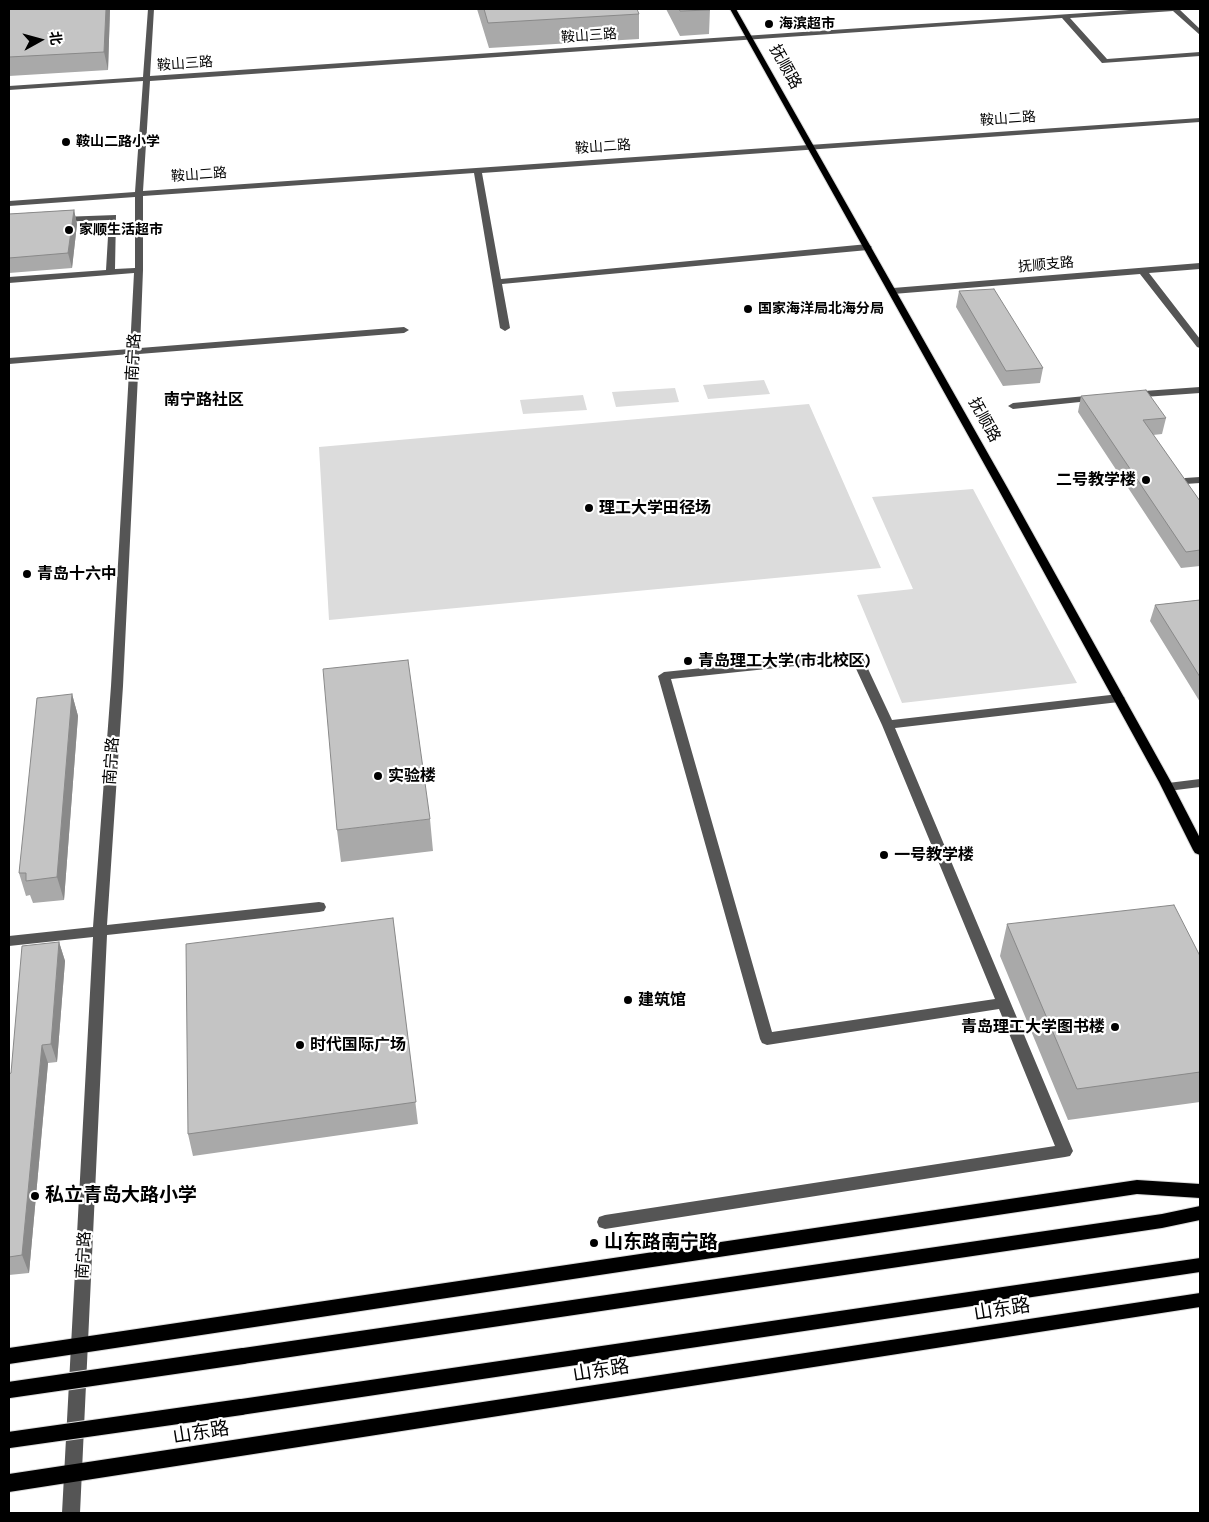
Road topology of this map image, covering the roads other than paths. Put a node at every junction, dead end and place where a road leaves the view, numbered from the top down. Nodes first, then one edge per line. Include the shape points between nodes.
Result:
1 (151, 9) edge
2 (733, 9) edge
3 (1026, 9) edge
4 (1171, 9) edge
5 (1175, 9) edge
6 (1064, 16) junction
7 (1035, 18) junction
8 (1196, 25) edge
9 (1200, 32) edge
10 (749, 37) junction
11 (1200, 54) edge
12 (146, 79) junction
13 (9, 88) edge
14 (1200, 120) edge
15 (810, 146) junction
16 (477, 170) junction
17 (139, 194) junction
18 (9, 203) edge
19 (47, 221) edge
20 (868, 247) junction
21 (1200, 266) edge
22 (139, 270) junction
23 (1143, 271) junction
24 (110, 272) junction
25 (9, 280) edge
26 (497, 282) junction
27 (893, 291) junction
28 (505, 328) dead end
29 (404, 330) dead end
30 (1200, 345) edge
31 (134, 352) junction
32 (9, 361) edge
33 (1200, 390) edge
34 (1013, 406) dead end
35 (1200, 480) edge
36 (1185, 481) edge
37 (1119, 698) junction
38 (888, 725) junction
39 (1200, 783) edge
40 (1168, 787) junction
41 (1200, 850) edge
42 (319, 906) dead end
43 (100, 930) junction
44 (9, 941) edge
45 (1004, 1004) junction
46 (1200, 1191) edge
47 (1200, 1213) edge
48 (606, 1222) dead end
49 (1200, 1265) edge
50 (1200, 1300) edge
51 (80, 1347) junction
52 (9, 1356) edge
53 (9, 1390) edge
54 (9, 1440) edge
55 (74, 1474) junction
56 (9, 1483) edge
57 (71, 1513) edge

1 - 12 street, 南宁路
2 - 10 main road, 抚顺路
3 - 7 street
4 - 6 street, 鞍山三路
5 - 8 street
6 - 7 street, 鞍山三路
6 - 11 street via 1105,61
7 - 10 street, 鞍山三路
8 - 9 street
10 - 12 street, 鞍山三路
10 - 15 main road, 抚顺路
12 - 13 street, 鞍山三路
12 - 17 street, 南宁路
14 - 15 street, 鞍山二路
15 - 16 street, 鞍山二路
15 - 20 main road, 抚顺路
16 - 17 street, 鞍山二路
16 - 26 street
17 - 18 street, 鞍山二路
17 - 22 street, 南宁路
19 - 24 street via 113,217
20 - 26 street
20 - 27 main road, 抚顺路
21 - 23 street, 抚顺支路
22 - 24 street
22 - 31 street, 南宁路
23 - 27 street, 抚顺支路
23 - 30 street
24 - 25 street
26 - 28 street
27 - 37 main road, 抚顺路
29 - 31 street
31 - 32 street
31 - 43 street, 南宁路 via 117,686
33 - 34 street
35 - 36 street
37 - 38 street
37 - 40 main road, 抚顺路
38 - 45 street
38 - 45 street via 856,656 664,676 767,1039
39 - 40 street
40 - 41 main road, 抚顺路
42 - 43 street
43 - 44 street
43 - 51 street, 南宁路
45 - 48 street via 1064,1151
46 - 51 main road via 1137,1187
47 - 53 main road, bridge via 1152,1223
49 - 54 main road, 山东路, bridge
50 - 55 main road, 山东路
51 - 52 main road
51 - 55 street, 南宁路
55 - 56 main road, 山东路
55 - 57 street, 南宁路

